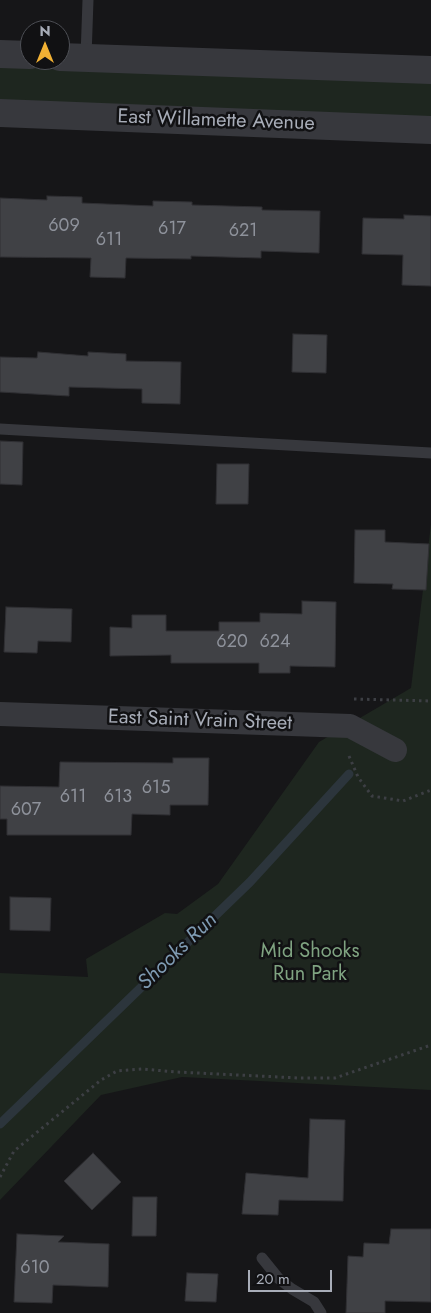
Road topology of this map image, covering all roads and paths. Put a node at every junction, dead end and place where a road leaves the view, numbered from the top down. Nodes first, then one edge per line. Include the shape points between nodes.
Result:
1 (88, 0) edge
2 (0, 54) edge
3 (20, 55) edge
4 (73, 57) edge
5 (431, 70) edge
6 (0, 113) edge
7 (431, 130) edge
8 (0, 429) edge
9 (431, 453) edge
10 (353, 698) dead end
11 (431, 700) edge
12 (0, 714) edge
13 (350, 726) junction
14 (395, 750) dead end
15 (431, 790) edge
16 (431, 1045) edge
17 (0, 1177) edge
18 (262, 1258) dead end
19 (321, 1313) edge

1 - 4 lane
2 - 3 street
4 - 5 street
6 - 7 street, East Willamette Avenue
8 - 9 lane
10 - 11 path
12 - 13 street, East Saint Vrain Street
13 - 14 street, East Saint Vrain Street
13 - 15 path via 348,751 358,778 372,796 403,801
16 - 17 path via 335,1078 186,1073 142,1068 118,1071 101,1080 14,1151
18 - 19 lane via 279,1279 314,1302

